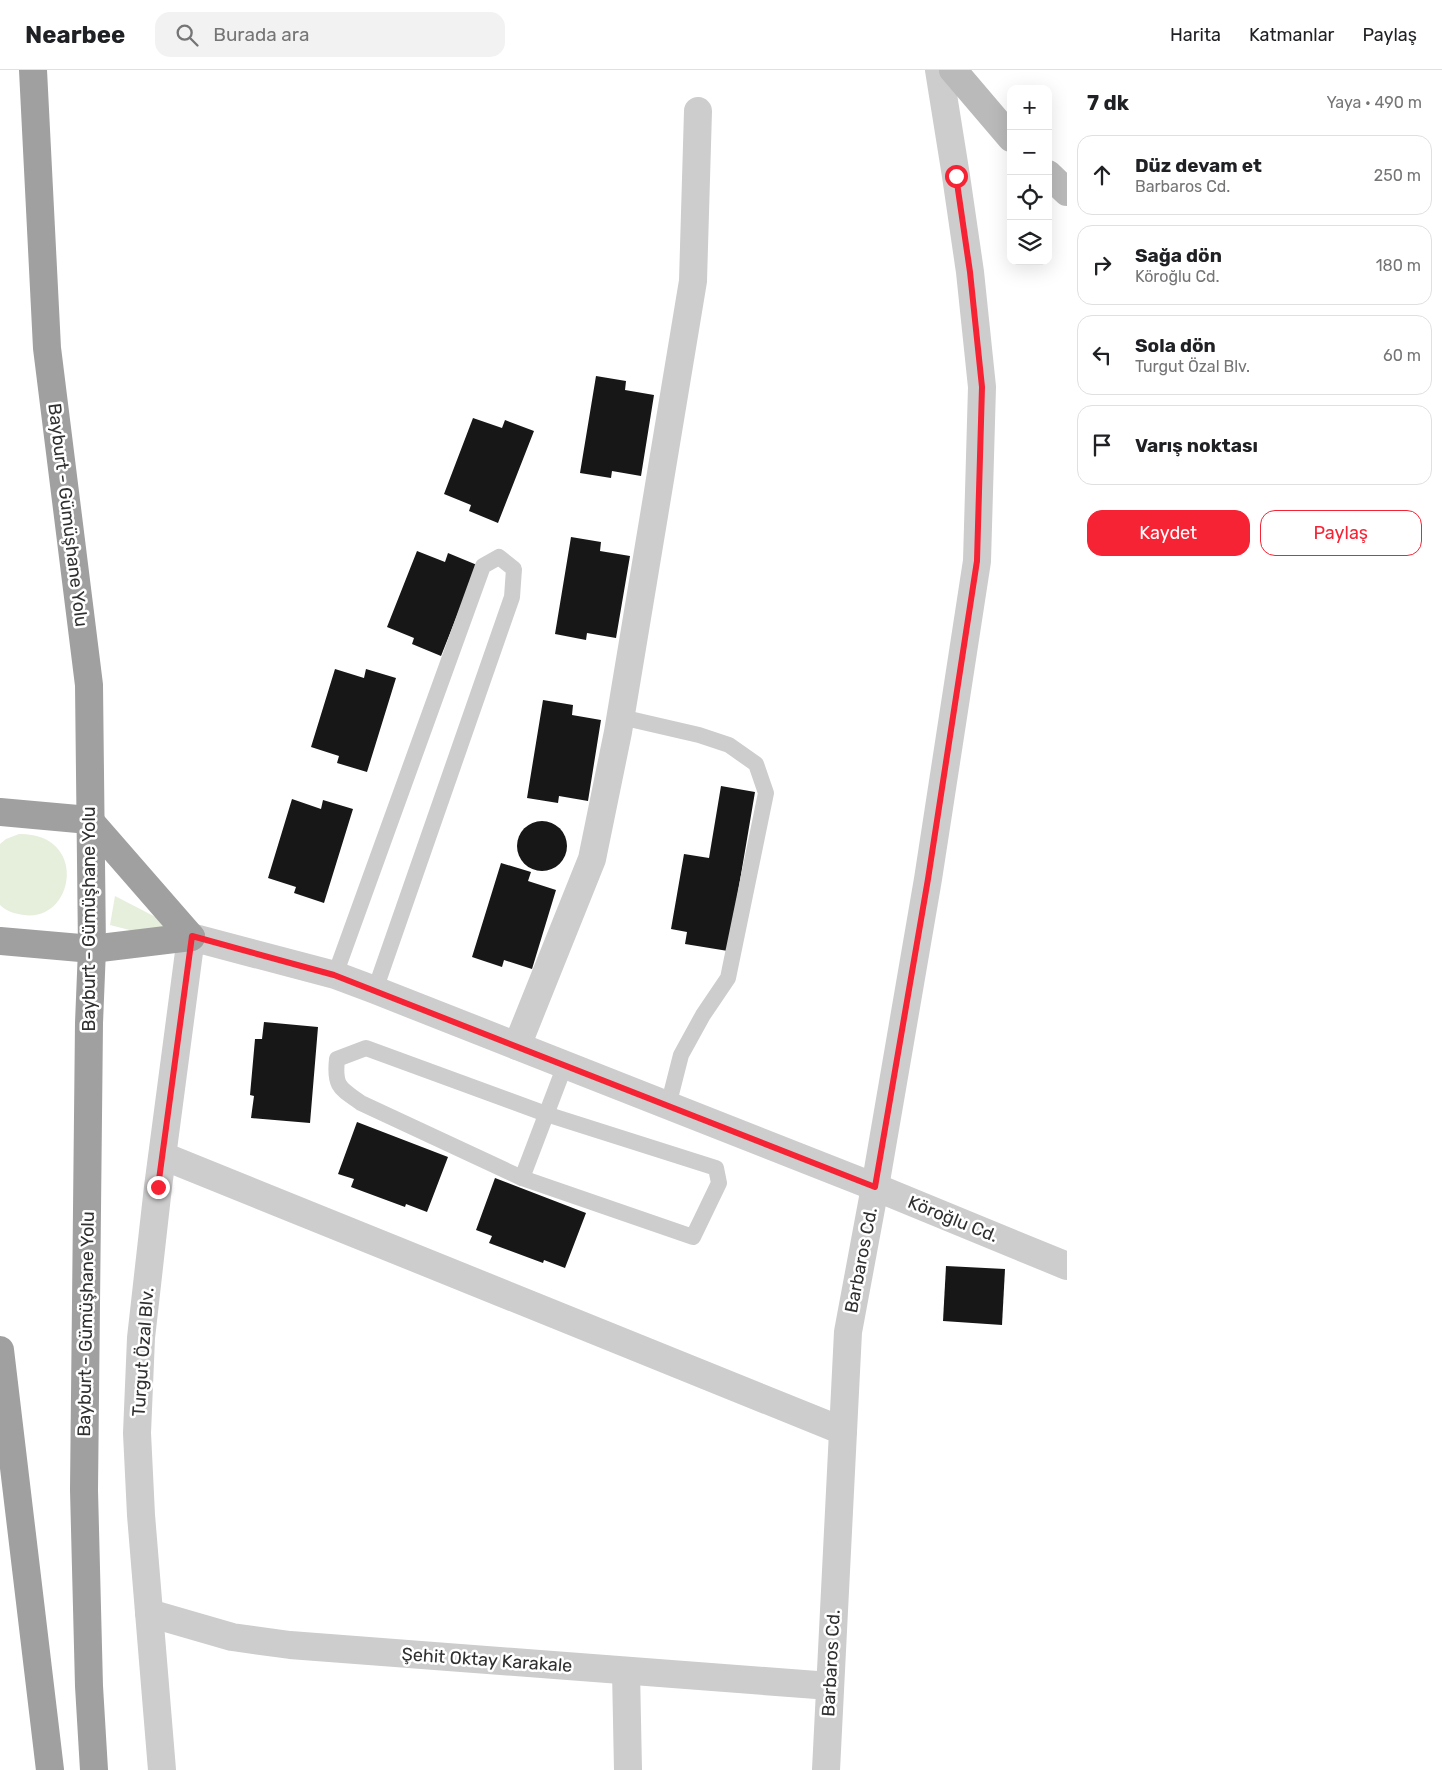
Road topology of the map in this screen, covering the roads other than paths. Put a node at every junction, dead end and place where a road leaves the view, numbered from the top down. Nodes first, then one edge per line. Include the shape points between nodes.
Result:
1 (33, 70) edge
2 (938, 70) edge
3 (953, 70) edge
4 (698, 111) dead end
5 (1007, 133) edge
6 (1049, 175) edge
7 (1067, 192) edge
8 (621, 717) junction
9 (0, 812) edge
10 (90, 820) junction
11 (192, 936) junction
12 (0, 941) edge
13 (92, 949) junction
14 (334, 975) junction
15 (375, 990) junction
16 (516, 1046) junction
17 (564, 1065) junction
18 (668, 1106) junction
19 (546, 1114) junction
20 (163, 1156) junction
21 (522, 1178) junction
22 (875, 1187) junction
23 (1067, 1266) edge
24 (0, 1350) edge
25 (2, 1384) edge
26 (842, 1431) junction
27 (148, 1613) junction
28 (626, 1670) junction
29 (830, 1686) junction
30 (50, 1770) edge
31 (94, 1770) edge
32 (162, 1770) edge
33 (628, 1770) edge
34 (826, 1770) edge

1 - 10 highway, Bayburt - Gümüşhane Yolu via 47,348 89,685
2 - 22 street, Barbaros Cd. via 968,262 982,387 977,561 928,879
3 - 5 main road
4 - 8 street via 693,280
6 - 7 main road
8 - 16 street via 592,859
8 - 18 lane via 729,745 756,764 766,793 728,978 681,1055
9 - 10 highway
10 - 11 highway
10 - 13 highway, Bayburt - Gümüşhane Yolu
11 - 13 highway
11 - 14 street, Köroğlu Cd.
11 - 20 street, Turgut Özal Blv.
12 - 13 highway
13 - 31 highway, Bayburt - Gümüşhane Yolu via 84,1490
14 - 15 street, Köroğlu Cd.
14 - 15 lane via 483,566 498,556 514,569 512,597
15 - 16 street, Köroğlu Cd.
16 - 17 street, Köroğlu Cd.
17 - 18 street, Köroğlu Cd.
17 - 19 lane
18 - 22 street, Köroğlu Cd.
19 - 21 lane
19 - 21 lane via 716,1168 719,1183 693,1237
19 - 21 lane via 366,1048 336,1059 335,1073 340,1088 361,1104
20 - 26 street
20 - 27 street, Turgut Özal Blv. via 141,1338 137,1433
22 - 23 street, Köroğlu Cd.
22 - 26 street, Barbaros Cd. via 848,1332
24 - 25 highway
25 - 30 highway
26 - 29 street, Barbaros Cd.
27 - 28 street, Şehit Oktay Karakale via 232,1637 290,1645
27 - 32 street, Turgut Özal Blv.
28 - 29 street, Şehit Oktay Karakale
28 - 33 street
29 - 34 street, Barbaros Cd.

